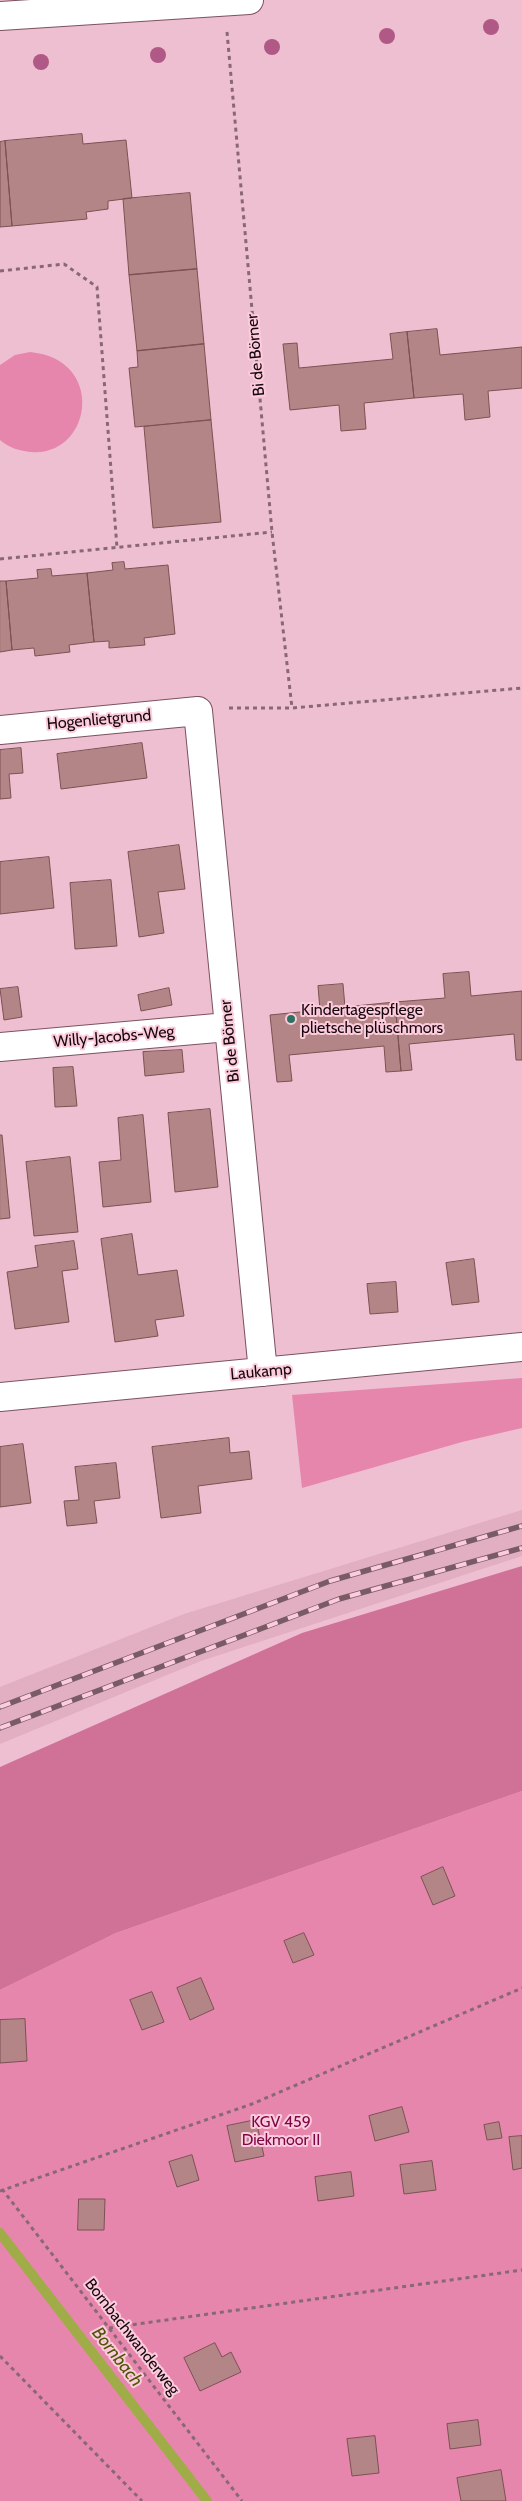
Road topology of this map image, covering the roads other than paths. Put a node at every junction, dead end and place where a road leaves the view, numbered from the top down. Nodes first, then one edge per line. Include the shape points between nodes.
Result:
1 (236, 1) edge
2 (46, 7) edge
3 (0, 16) edge
4 (198, 711) joint
5 (0, 730) edge
6 (228, 1027) junction
7 (0, 1047) edge
8 (522, 1347) edge
9 (263, 1372) junction
10 (0, 1397) edge

1 - 2 street
2 - 3 street
4 - 5 street, Hogenlietgrund
4 - 6 street, Bi de Börner
6 - 7 street, Willy-Jacobs-Weg
6 - 9 street, Bi de Börner
8 - 9 street, Laukamp
9 - 10 street, Laukamp

